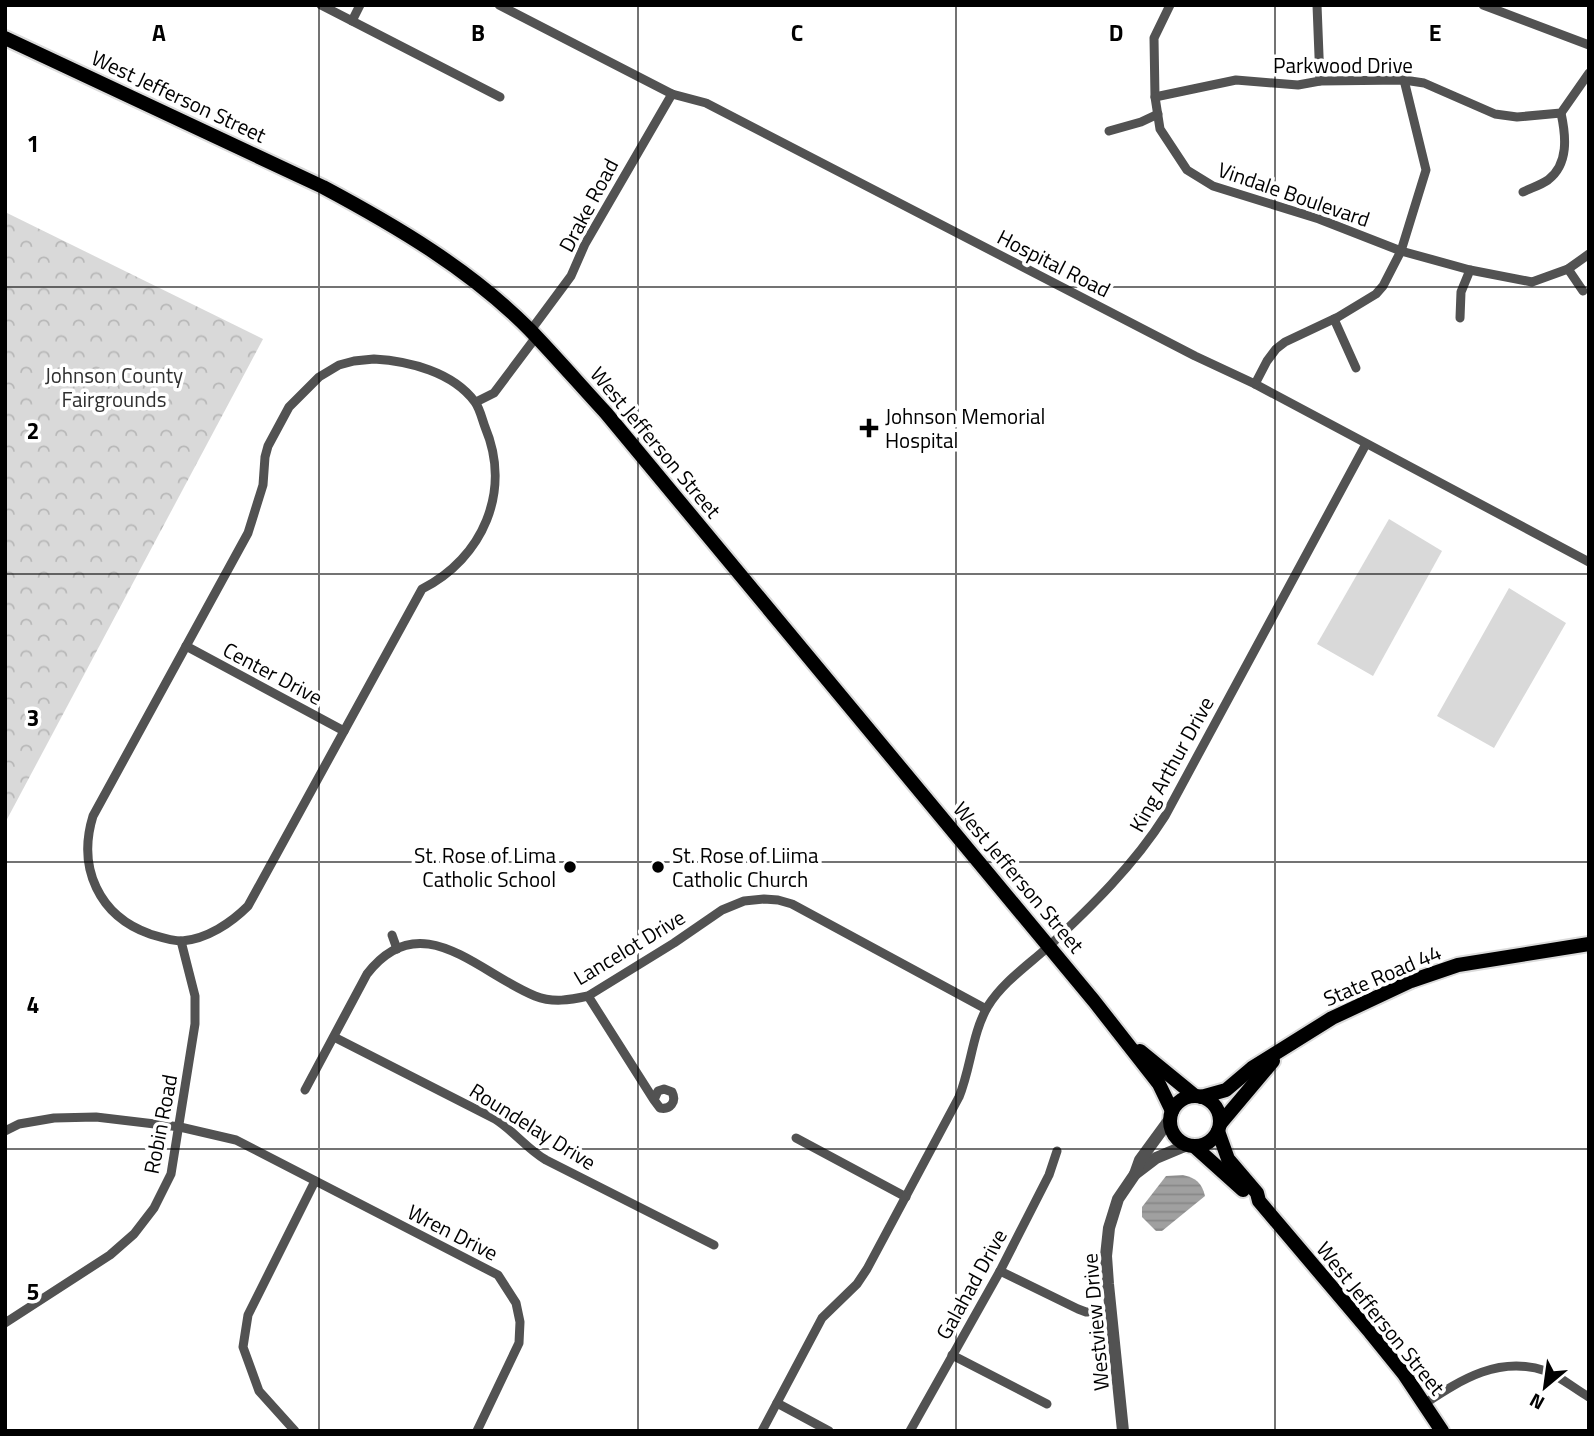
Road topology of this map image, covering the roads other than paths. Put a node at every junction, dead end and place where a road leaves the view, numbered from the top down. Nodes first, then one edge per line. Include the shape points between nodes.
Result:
1 (321, 5) edge
2 (360, 5) edge
3 (499, 5) edge
4 (1170, 5) edge
5 (1317, 5) edge
6 (1483, 5) edge
7 (352, 21) junction
8 (5, 38) edge
9 (1589, 45) edge
10 (1589, 73) edge
11 (1404, 80) junction
12 (1320, 81) junction
13 (672, 93) junction
14 (500, 97) dead end
15 (1155, 97) junction
16 (1561, 113) junction
17 (1158, 114) junction
18 (1109, 131) dead end
19 (1523, 192) dead end
20 (1401, 251) junction
21 (1589, 254) edge
22 (1568, 269) junction
23 (1470, 270) junction
24 (1583, 291) dead end
25 (1461, 318) dead end
26 (1334, 319) junction
27 (533, 334) junction
28 (1356, 368) dead end
29 (1255, 384) junction
30 (476, 402) junction
31 (1366, 444) junction
32 (1589, 562) edge
33 (186, 646) junction
34 (344, 731) junction
35 (391, 935) dead end
36 (181, 941) junction
37 (1589, 944) edge
38 (1049, 946) junction
39 (397, 949) junction
40 (588, 996) junction
41 (986, 1009) junction
42 (334, 1037) junction
43 (1132, 1047) junction
44 (1283, 1050) junction
45 (304, 1090) dead end
46 (1198, 1096) junction
47 (654, 1100) dead end
48 (1171, 1115) junction
49 (180, 1126) junction
50 (1219, 1127) junction
51 (5, 1131) edge
52 (796, 1138) dead end
53 (1190, 1146) junction
54 (1057, 1151) dead end
55 (1135, 1174) junction
56 (315, 1181) junction
57 (906, 1197) junction
58 (1259, 1200) junction
59 (714, 1245) dead end
60 (1000, 1271) junction
61 (1110, 1312) junction
62 (5, 1323) edge
63 (952, 1355) junction
64 (1589, 1397) edge
65 (776, 1403) junction
66 (1047, 1404) dead end
67 (1423, 1404) junction
68 (295, 1431) edge
69 (477, 1431) edge
70 (762, 1431) edge
71 (829, 1431) edge
72 (910, 1431) edge
73 (1123, 1431) edge
74 (1442, 1431) edge

1 - 7 street
2 - 7 street
3 - 13 street, Hospital Road
4 - 15 street, Vindale Boulevard via 1154,38
5 - 12 street
6 - 9 street
7 - 14 street
8 - 27 main road, West Jefferson Street via 358,205 436,253
10 - 16 street
11 - 12 street, Parkwood Drive
11 - 16 street, Parkwood Drive via 1424,83 1495,114
11 - 20 street via 1426,170
12 - 15 street, Parkwood Drive via 1298,85 1236,80
13 - 27 street, Drake Road via 571,276
13 - 29 street, Hospital Road via 706,103
15 - 17 street, Vindale Boulevard
16 - 19 street via 1564,157 1550,179
17 - 18 street
17 - 20 street, Vindale Boulevard via 1160,129 1186,170 1213,186
20 - 23 street, Vindale Boulevard
20 - 26 street via 1376,294
21 - 22 street, Vindale Boulevard
22 - 23 street, Vindale Boulevard via 1532,282
22 - 24 street
23 - 25 street via 1461,292
26 - 28 street
26 - 29 street via 1276,348
27 - 30 street, Drake Road via 494,393
27 - 38 main road, West Jefferson Street via 606,413
29 - 31 street, Hospital Road
30 - 33 street via 439,374 408,362 344,362 319,377 277,427 265,457 263,485 248,533
30 - 34 street via 497,469 484,527 452,569 422,589
31 - 32 street, Hospital Road
31 - 38 street, King Arthur Drive via 1165,816 1126,869
33 - 34 street, Center Drive
33 - 36 street via 93,816 88,835 90,872 107,906 137,929
34 - 36 street via 248,906 212,932
35 - 39 street
36 - 49 street, Robin Road via 195,996 195,1024
37 - 44 main road, State Road 44 via 1458,965 1419,978 1332,1018
38 - 41 street, King Arthur Drive via 1008,982
38 - 43 main road, West Jefferson Street
39 - 40 street, Lancelot Drive via 437,945 534,995 562,1001
39 - 42 street via 379,959 367,974
40 - 41 street, Lancelot Drive via 722,911 744,901 764,899 805,911
40 - 47 street
41 - 57 street, King Arthur Drive via 959,1097
42 - 45 street
42 - 59 street, Roundelay Drive via 495,1119 546,1160
43 - 46 main road, West Jefferson Street
43 - 48 main road, West Jefferson Street via 1159,1084
44 - 46 main road, State Road 44 via 1226,1090
44 - 50 main road, State Road 44
46 - 48 main road via 1183,1099
46 - 50 main road via 1217,1109
48 - 53 main road via 1174,1135
48 - 55 street, Westview Drive
49 - 51 street, Wren Drive via 96,1117 54,1118
49 - 56 street, Wren Drive via 236,1140
49 - 62 street, Robin Road via 171,1174 134,1234 110,1255
50 - 53 main road via 1209,1142
50 - 58 main road, West Jefferson Street via 1228,1159
52 - 57 street
53 - 55 street, Westview Drive via 1156,1158
53 - 58 main road, West Jefferson Street
54 - 60 street, Galahad Drive
55 - 61 street, Westview Drive via 1118,1199 1109,1228
56 - 68 street via 248,1315 243,1347 259,1391
56 - 69 street, Wren Drive via 498,1275 505,1283 516,1303 519,1343
57 - 65 street, King Arthur Drive via 857,1284 822,1318
58 - 67 main road, West Jefferson Street via 1370,1332
60 - 61 street via 1079,1309
60 - 63 street, Galahad Drive
61 - 73 street, Westview Drive
63 - 66 street
63 - 72 street, Galahad Drive
64 - 67 street via 1549,1372 1505,1366 1480,1371
65 - 70 street, King Arthur Drive
65 - 71 street
67 - 74 main road, West Jefferson Street

